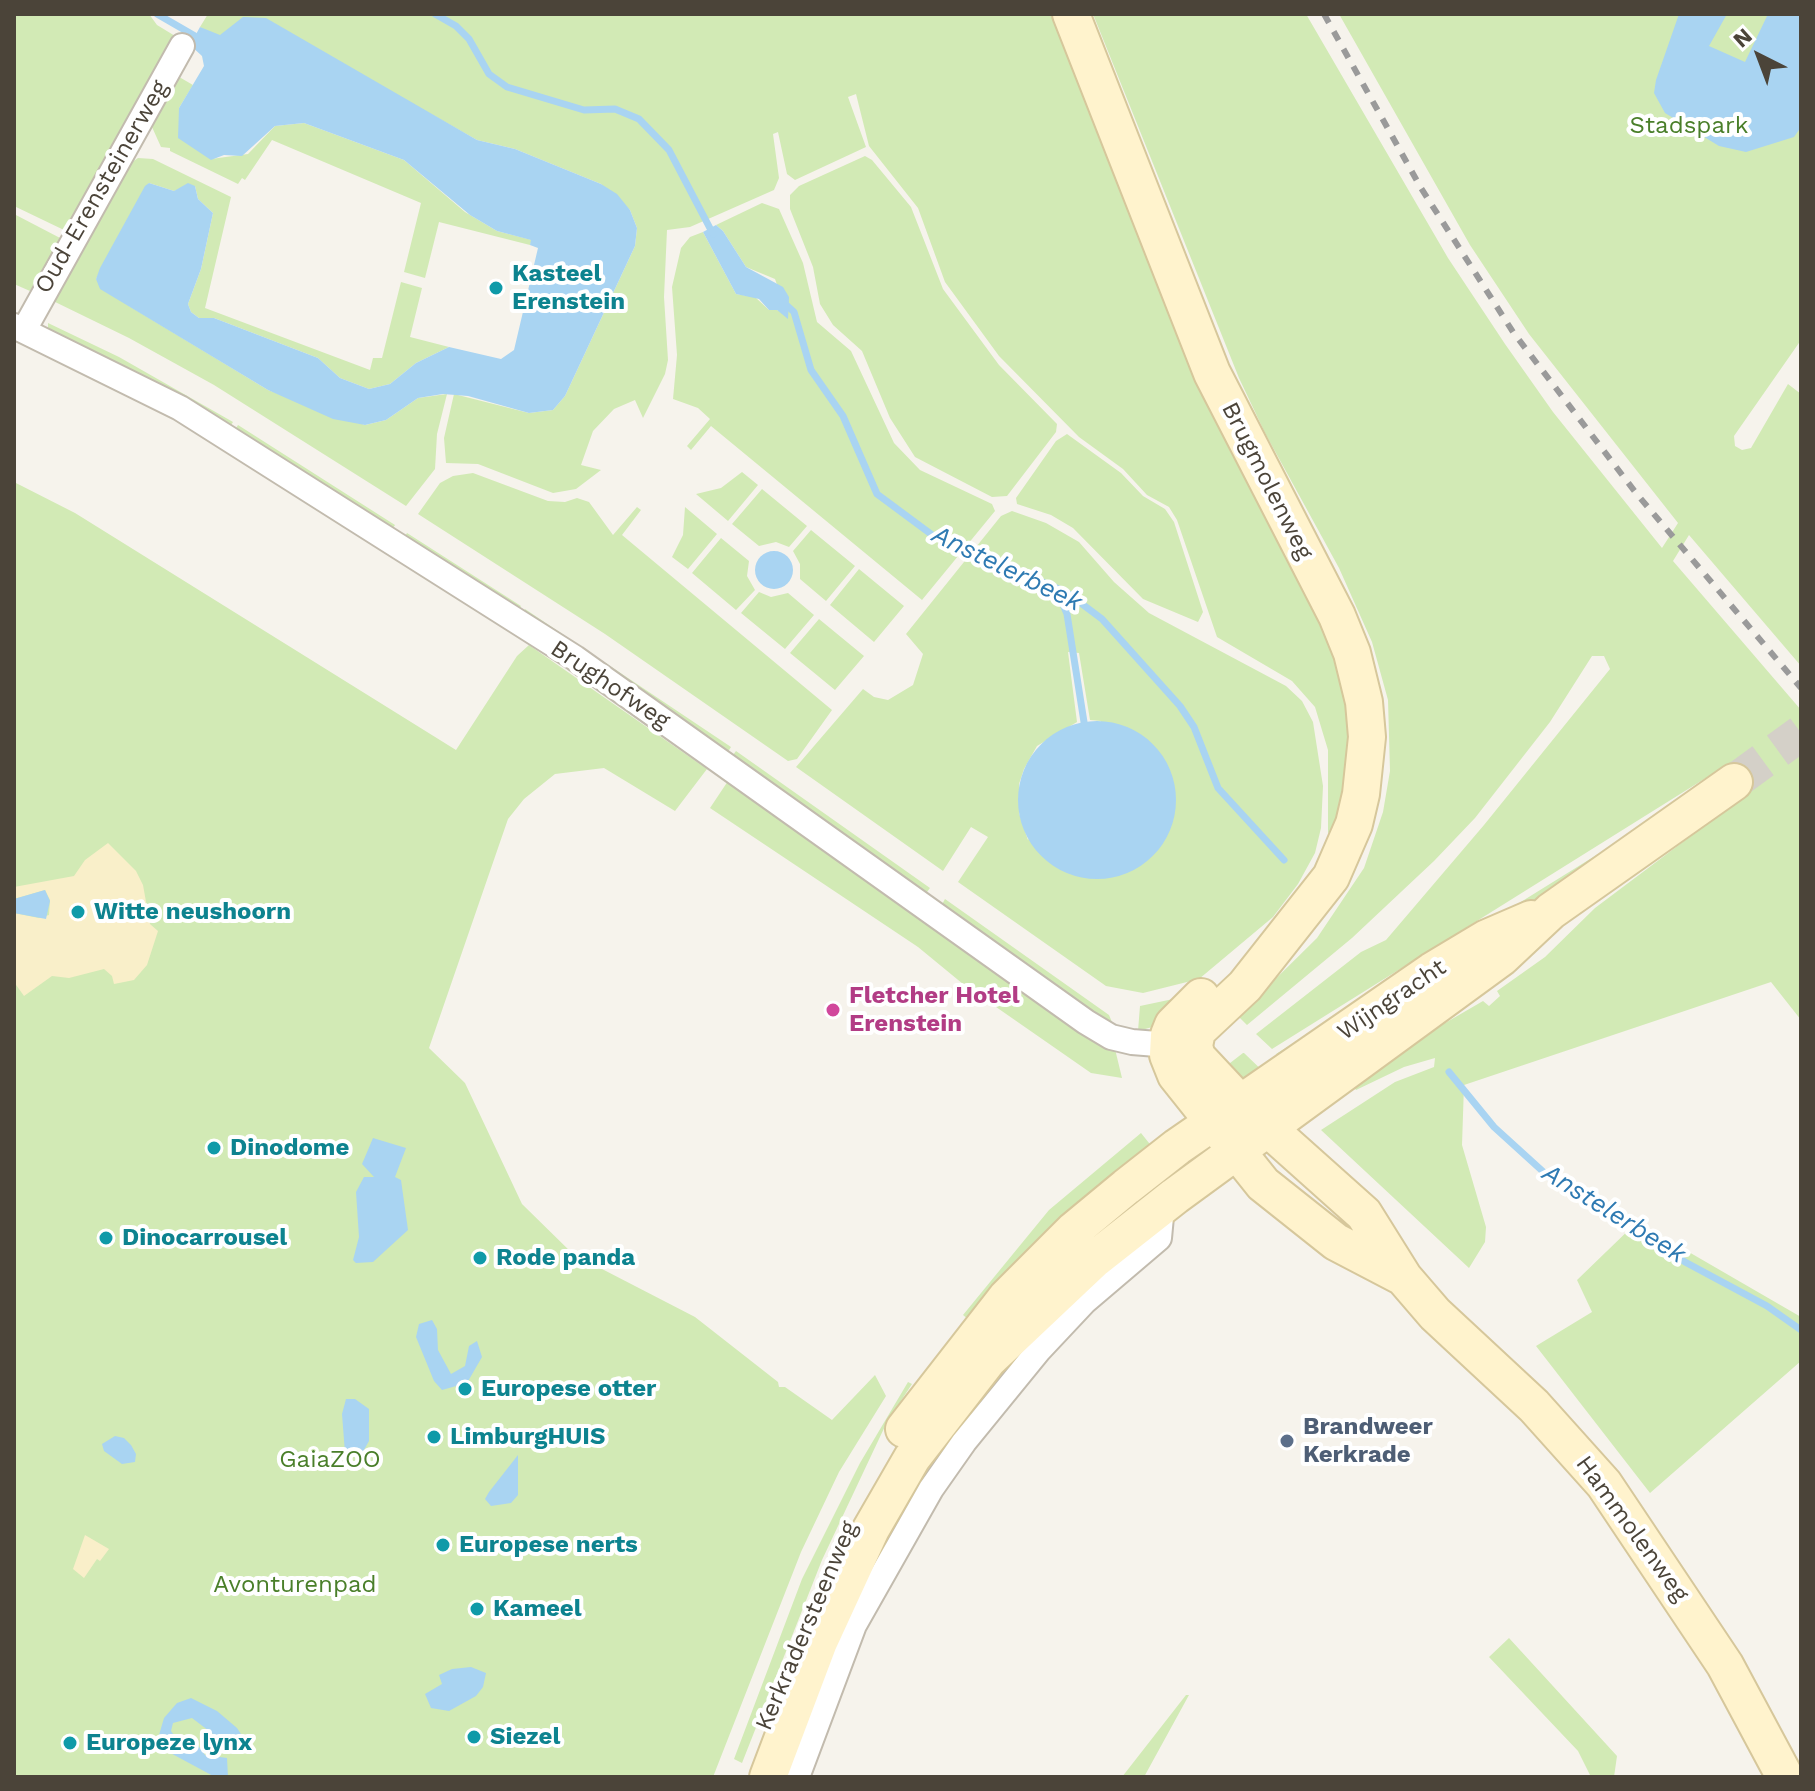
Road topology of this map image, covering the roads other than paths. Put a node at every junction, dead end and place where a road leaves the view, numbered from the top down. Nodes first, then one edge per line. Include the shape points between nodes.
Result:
1 (1071, 14) edge
2 (182, 46) dead end
3 (19, 328) edge
4 (1734, 782) tunnel mouth
5 (1551, 911) junction
6 (1181, 1046) junction
7 (1227, 1114) junction
8 (1268, 1129) junction
9 (1236, 1152) junction
10 (1162, 1206) junction
11 (1404, 1278) junction
12 (1801, 1774) edge
13 (745, 1777) edge
14 (768, 1777) edge
15 (797, 1777) edge
16 (1785, 1777) edge
17 (1794, 1777) edge

1 - 6 main road, Brugmolenweg via 1212,373 1337,616 1360,678 1367,737 1354,824 1319,896 1245,986
2 - 3 street, Oud-Erensteinerweg
3 - 6 street, Brughofweg via 180,408 575,658 1086,1022 1111,1037
4 - 5 main road, Wijngracht
5 - 7 main road, Wijngracht via 1487,938 1432,971
5 - 8 main road, Wijngracht via 1502,957
6 - 7 main road via 1204,1067
6 - 7 main road, Hammolenweg via 1168,1055 1183,1084
7 - 8 main road, Hammolenweg
7 - 9 main road, Hammolenweg
7 - 13 main road, Kerkradersteenweg via 1126,1187 1038,1264 933,1387 838,1543
8 - 9 main road, Kerkradersteenweg
8 - 11 main road, Hammolenweg via 1364,1214
9 - 10 main road, Kerkradersteenweg
9 - 11 main road, Hammolenweg via 1263,1184 1336,1242
10 - 14 main road, Kerkradersteenweg via 1038,1309 988,1360 912,1458 849,1575
10 - 15 street, Kerkradersteenweg via 1159,1238 1039,1350 931,1489 854,1625
11 - 16 main road, Hammolenweg via 1534,1406 1604,1484 1725,1665
12 - 17 street

